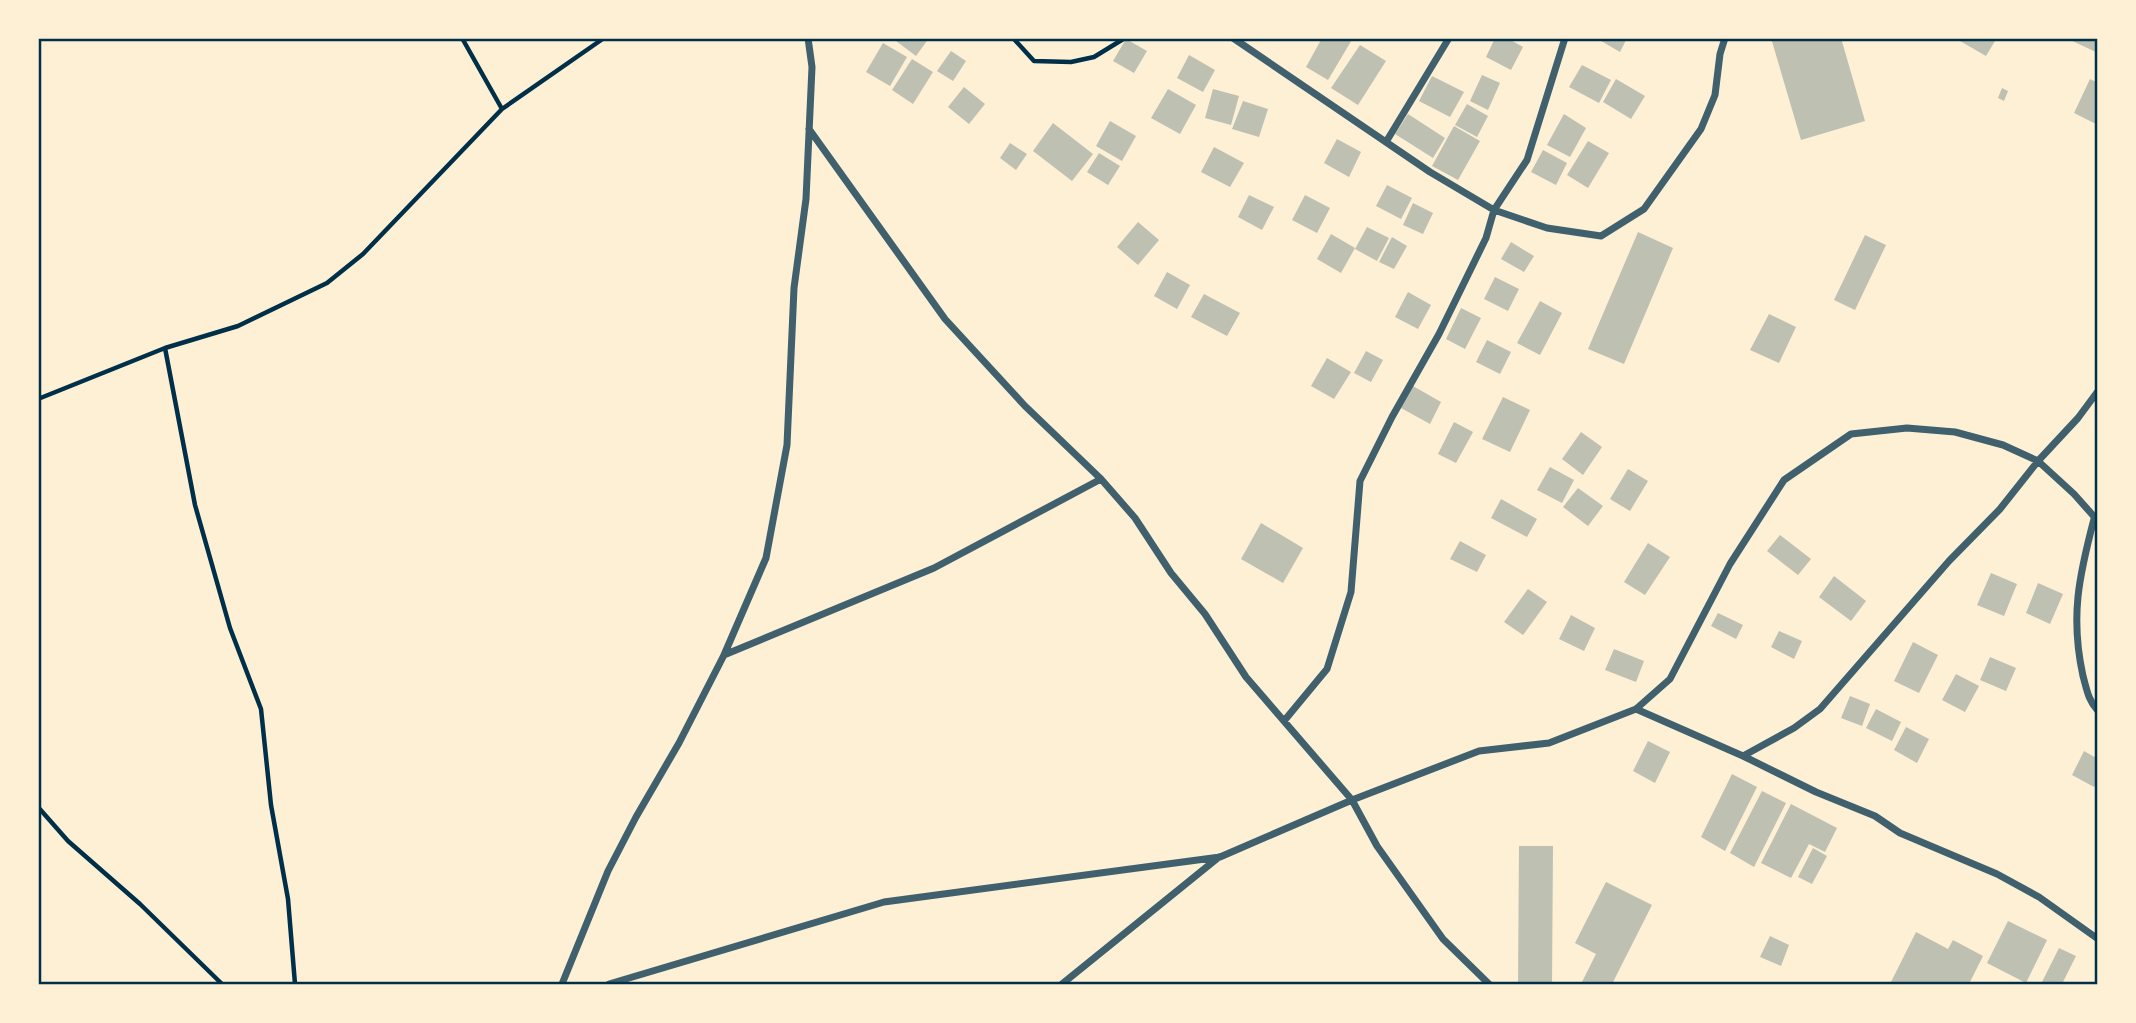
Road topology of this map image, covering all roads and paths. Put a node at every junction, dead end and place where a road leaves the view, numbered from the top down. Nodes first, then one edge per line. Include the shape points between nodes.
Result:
1 (462, 38) edge
2 (604, 38) edge
3 (808, 38) edge
4 (1013, 38) edge
5 (1125, 38) edge
6 (1233, 38) edge
7 (1449, 38) edge
8 (1565, 38) edge
9 (1725, 38) edge
10 (502, 109) junction
11 (809, 129) junction
12 (1386, 142) junction
13 (1494, 210) junction
14 (165, 348) junction
15 (2098, 391) edge
16 (38, 399) edge
17 (2038, 461) junction
18 (1101, 479) junction
19 (2096, 520) edge
20 (724, 655) junction
21 (1636, 709) junction
22 (2098, 711) edge
23 (1284, 721) junction
24 (1743, 755) junction
25 (1352, 800) junction
26 (38, 807) edge
27 (1220, 857) junction
28 (2098, 939) edge
29 (222, 985) edge
30 (295, 985) edge
31 (562, 985) edge
32 (609, 985) edge
33 (1062, 985) edge
34 (1489, 985) edge

1 - 10 path
2 - 10 path
3 - 11 street via 812,66
4 - 5 path via 1034,61 1071,62 1094,57
6 - 12 street
7 - 12 street
8 - 13 street via 1527,160
9 - 13 street via 1715,95 1701,129 1644,209 1601,236 1547,228
10 - 14 path via 363,254 327,283 238,326
11 - 18 street via 945,319 1024,406
11 - 20 street via 806,199 794,288 787,445 766,558
12 - 13 street
13 - 23 street via 1486,237 1439,334 1360,481 1351,593 1327,668
14 - 16 path
14 - 30 path via 195,505 230,628 261,709 271,805 288,899
15 - 17 street
17 - 19 street
17 - 21 street via 2003,444 1955,432 1907,428 1851,434 1784,480 1730,564 1670,679
17 - 24 street via 1820,709
18 - 20 street via 934,568
18 - 23 street via 1135,518 1246,677
19 - 22 street via 2075,614 2089,701
20 - 31 street via 608,871
21 - 24 street
21 - 25 street via 1549,743 1479,751
23 - 25 street
24 - 28 street via 1875,816 1900,833 1997,874
25 - 27 street
25 - 34 street via 1377,846 1443,939
26 - 29 path via 68,841
27 - 32 street via 884,902
27 - 33 street

